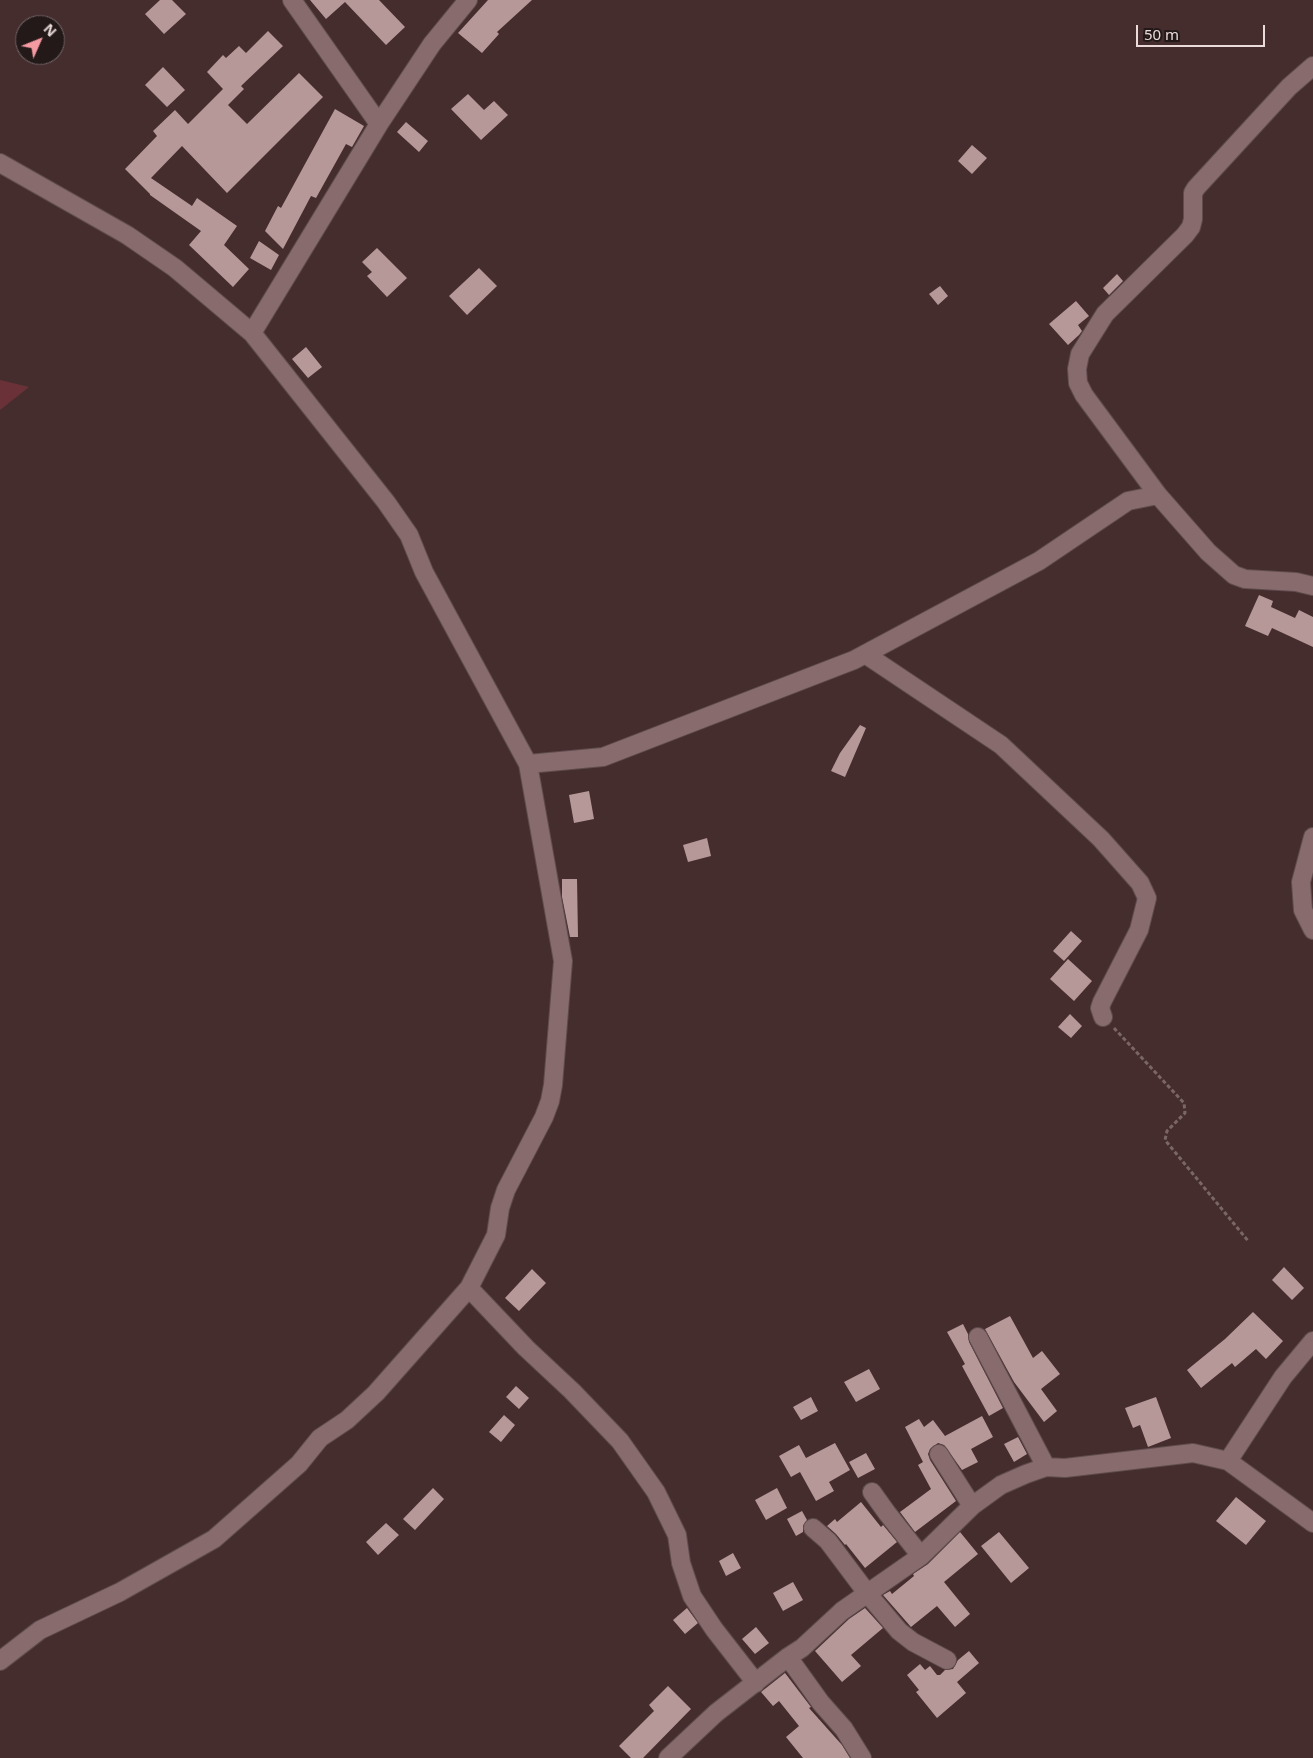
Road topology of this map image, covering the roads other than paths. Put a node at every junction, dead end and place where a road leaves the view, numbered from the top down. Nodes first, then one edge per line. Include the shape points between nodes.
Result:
1 (292, 0) edge
2 (468, 0) edge
3 (1313, 66) edge
4 (380, 124) junction
5 (0, 163) edge
6 (252, 333) junction
7 (1158, 495) junction
8 (1313, 586) edge
9 (865, 654) junction
10 (528, 764) junction
11 (1313, 837) edge
12 (1313, 930) edge
13 (1103, 1017) road end
14 (470, 1288) junction
15 (978, 1337) dead end
16 (1313, 1341) edge
17 (938, 1454) dead end
18 (1228, 1461) junction
19 (1046, 1467) junction
20 (872, 1492) dead end
21 (972, 1506) junction
22 (1313, 1523) edge
23 (813, 1528) dead end
24 (921, 1556) junction
25 (866, 1592) junction
26 (788, 1657) junction
27 (947, 1660) dead end
28 (0, 1661) edge
29 (756, 1683) junction
30 (668, 1758) edge
31 (862, 1758) edge

1 - 4 street
2 - 4 street via 432,44
3 - 7 street via 1289,87 1196,188 1191,227 1105,314 1080,354 1078,383 1084,395
4 - 6 street
5 - 6 street via 127,235 175,268
6 - 10 street via 409,534 424,572
7 - 8 street via 1208,552 1234,575
7 - 9 street via 1128,501 1040,561
9 - 10 street via 603,757
9 - 13 street via 1001,745 1101,839 1140,883 1147,898 1138,930 1102,1002
10 - 14 street via 563,961 553,1085 544,1117 506,1190 496,1235
11 - 12 street via 1301,882 1303,910
14 - 28 street via 376,1393 348,1420 320,1438 299,1464 214,1539 120,1592 40,1630
14 - 29 street via 620,1441 651,1486 677,1535 681,1563 692,1596
15 - 19 street
16 - 18 street via 1284,1377
17 - 21 street
18 - 19 street via 1193,1452 1065,1468
18 - 22 street
19 - 21 street via 1001,1485
20 - 24 street
21 - 24 street
23 - 25 street via 828,1541
24 - 25 street
25 - 26 street
25 - 27 street via 898,1631
26 - 29 street
26 - 31 street via 844,1729
29 - 30 street

